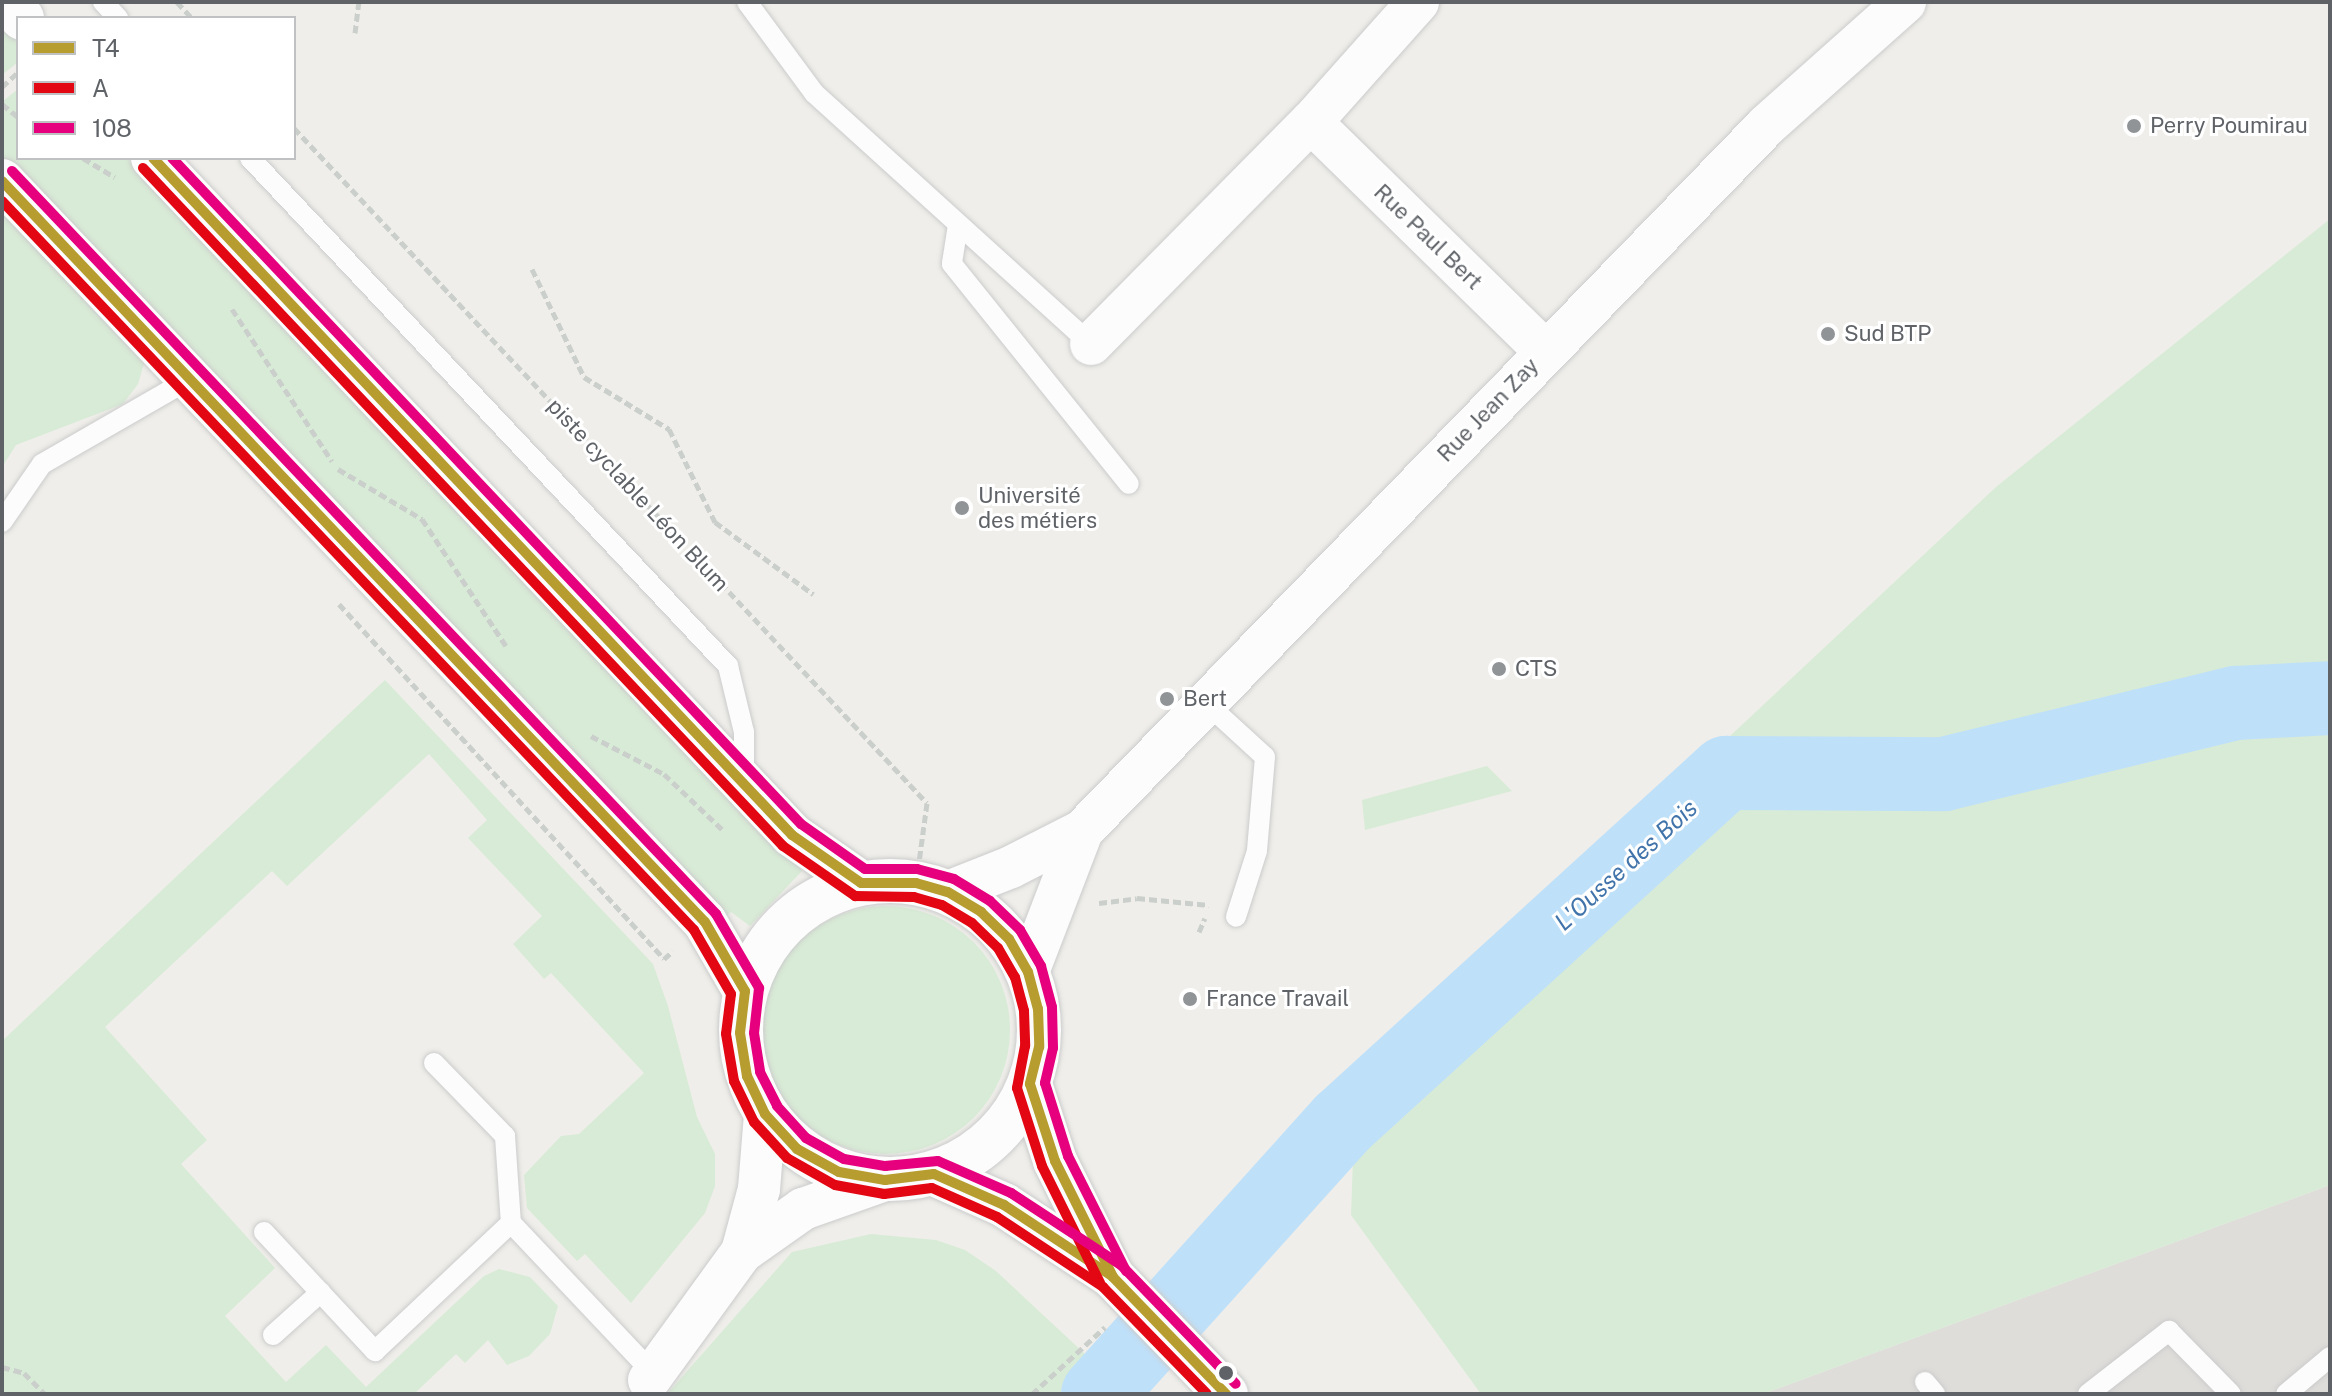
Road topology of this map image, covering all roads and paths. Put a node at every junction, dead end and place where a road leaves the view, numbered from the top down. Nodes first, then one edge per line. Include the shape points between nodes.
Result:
1 (359, 2) edge
2 (747, 2) edge
3 (1418, 2) edge
4 (1905, 2) edge
5 (355, 33) dead end
6 (1311, 122) junction
7 (296, 130) edge
8 (93, 160) edge
9 (252, 160) edge
10 (137, 169) edge
11 (2, 181) edge
12 (958, 225) junction
13 (532, 269) dead end
14 (226, 301) dead end
15 (1091, 344) joint
16 (1545, 351) junction
17 (190, 379) junction
18 (1129, 484) dead end
19 (2, 522) edge
20 (813, 594) dead end
21 (510, 652) dead end
22 (1205, 702) junction
23 (586, 733) dead end
24 (744, 785) junction
25 (1082, 831) junction
26 (728, 835) dead end
27 (861, 883) junction
28 (932, 888) junction
29 (1055, 902) junction
30 (1211, 905) dead end
31 (1236, 917) dead end
32 (1028, 972) junction
33 (745, 991) junction
34 (434, 1063) dead end
35 (1030, 1084) junction
36 (765, 1114) junction
37 (934, 1174) junction
38 (885, 1180) junction
39 (511, 1223) junction
40 (264, 1232) dead end
41 (742, 1252) junction
42 (1124, 1287) junction
43 (321, 1292) junction
44 (273, 1335) dead end
45 (2328, 1363) edge
46 (2, 1367) edge
47 (651, 1376) joint
48 (45, 1394) edge
49 (1032, 1394) edge
50 (1226, 1394) edge
51 (2088, 1394) edge
52 (2231, 1394) edge
53 (2286, 1394) edge

1 - 5 path
2 - 12 lane via 814,93
3 - 6 street
4 - 16 street, Rue Jean Zay via 1767,125
6 - 15 street
6 - 16 street, Rue Paul Bert
7 - 28 path, piste cyclable Léon Blum via 927,803
8 - 10 path
9 - 24 lane via 728,666 744,732
10 - 24 street
11 - 17 street
12 - 15 lane
12 - 18 lane via 952,264
13 - 20 path via 584,377 669,429 715,522
14 - 21 path via 337,469 422,519
16 - 22 street, Rue Jean Zay
17 - 19 lane via 42,464
17 - 33 street via 705,922
22 - 25 street, Rue Jean Zay
22 - 31 lane via 1265,757 1257,851
23 - 26 path via 664,774
24 - 27 street via 792,835
25 - 28 street, Rue Jean Zay via 1011,867
25 - 29 street, Rue Jean Zay
27 - 28 street
27 - 33 street via 822,897 788,920 762,952
28 - 32 street via 981,912
29 - 30 path via 1073,907 1137,898
29 - 32 street, Rue Jean Zay
32 - 35 street via 1039,1047
33 - 36 street via 740,1033 747,1076
34 - 39 lane via 505,1136
35 - 37 street via 1007,1124 986,1144
35 - 42 street via 1055,1161
36 - 38 street via 811,1157 839,1172
36 - 41 street via 759,1189
37 - 38 street
37 - 42 street via 1004,1205
38 - 41 street via 803,1209
39 - 43 lane via 375,1351
39 - 47 lane
40 - 43 lane
41 - 47 street
42 - 49 path
42 - 50 street
43 - 44 lane
45 - 53 lane
46 - 48 path via 24,1373
51 - 52 lane via 2169,1331

